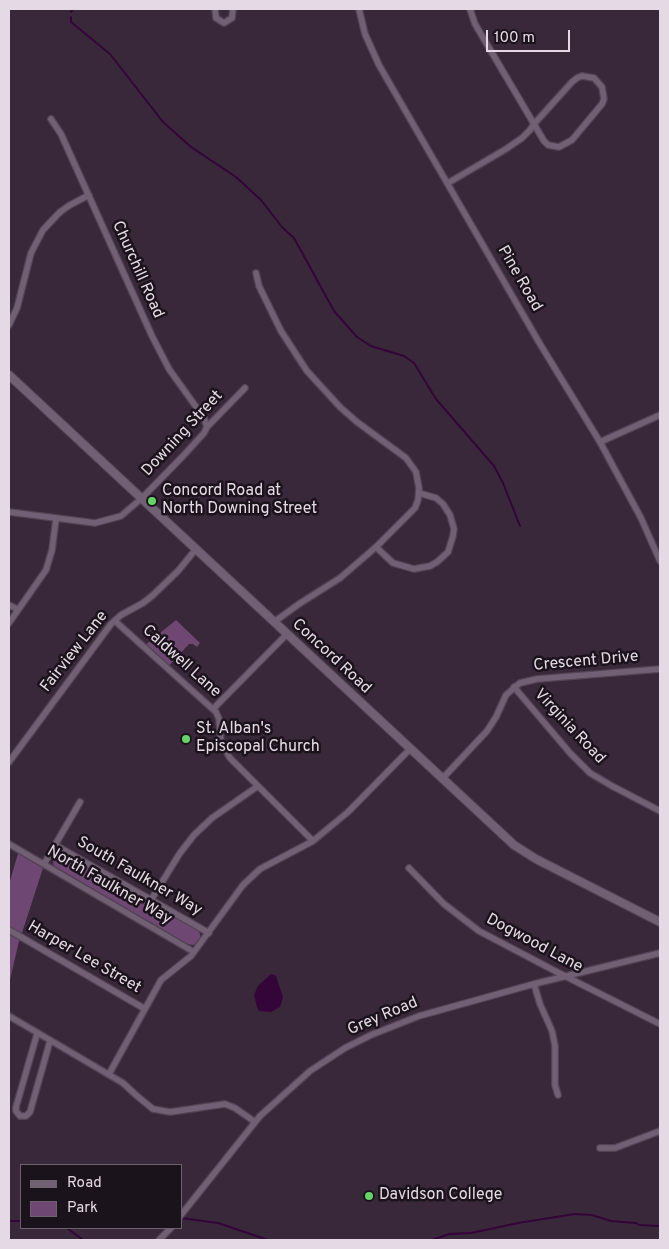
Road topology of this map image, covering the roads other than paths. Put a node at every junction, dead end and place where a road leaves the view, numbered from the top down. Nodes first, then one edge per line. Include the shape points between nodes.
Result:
1 (214, 9) edge
2 (233, 9) edge
3 (359, 9) edge
4 (470, 9) edge
5 (51, 119) dead end
6 (534, 124) junction
7 (448, 184) junction
8 (89, 195) junction
9 (256, 273) dead end
10 (9, 325) edge
11 (9, 375) edge
12 (245, 388) dead end
13 (660, 415) edge
14 (207, 426) junction
15 (600, 442) junction
16 (419, 493) junction
17 (142, 498) junction
18 (9, 512) edge
19 (56, 519) junction
20 (376, 547) junction
21 (196, 549) junction
22 (660, 561) edge
23 (9, 605) edge
24 (17, 609) junction
25 (115, 621) junction
26 (274, 622) junction
27 (9, 623) edge
28 (286, 634) junction
29 (660, 669) edge
30 (514, 687) junction
31 (212, 708) junction
32 (410, 749) junction
33 (9, 750) edge
34 (14, 755) junction
35 (9, 762) edge
36 (442, 779) junction
37 (258, 786) junction
38 (80, 802) dead end
39 (660, 811) edge
40 (313, 841) junction
41 (9, 844) edge
42 (56, 845) junction
43 (44, 864) junction
44 (409, 868) dead end
45 (151, 900) junction
46 (660, 922) edge
47 (9, 930) edge
48 (209, 933) junction
49 (194, 952) junction
50 (660, 953) edge
51 (565, 976) junction
52 (534, 984) junction
53 (144, 1009) junction
54 (9, 1016) edge
55 (660, 1024) edge
56 (36, 1034) junction
57 (50, 1041) junction
58 (109, 1074) junction
59 (558, 1095) dead end
60 (255, 1122) junction
61 (660, 1131) edge
62 (600, 1148) dead end
63 (182, 1214) edge
64 (170, 1229) edge
65 (159, 1240) edge

1 - 2 street via 216,18 224,23 232,18
3 - 7 street, Pine Road via 373,52
4 - 6 street via 474,24
5 - 8 street, Churchill Road
6 - 6 street via 548,145 566,145 602,104 602,87 594,78 577,78
6 - 7 street via 522,138
7 - 15 street, Pine Road
8 - 10 street via 70,204 43,230 31,253 17,308
8 - 14 street, Churchill Road via 152,336 169,369
9 - 16 street via 270,309 302,364 340,407 410,463 418,477
11 - 17 main road, Concord Road
12 - 14 street, Downing Street
13 - 15 street
14 - 17 street, Downing Street
15 - 22 street, Pine Road via 642,518
16 - 20 street via 411,513
16 - 20 street via 436,498 450,515 454,529 448,552 430,566 414,569 393,562
17 - 19 street, Downing Street via 121,516 102,522
17 - 21 main road, Concord Road
18 - 19 street, Downing Street
19 - 24 street via 46,570
20 - 26 street via 340,578
21 - 25 street, Fairview Lane via 152,596
21 - 26 main road, Concord Road
23 - 24 street
24 - 27 street
25 - 31 street, Caldwell Lane
25 - 34 street, Fairview Lane
26 - 28 main road, Concord Road
28 - 31 street
28 - 32 main road, Concord Road
29 - 30 street, Crescent Drive via 536,678
30 - 36 street, Crescent Drive via 504,698 487,731
30 - 39 street, Virginia Road via 588,771
31 - 37 street, Caldwell Lane via 218,716 227,753
32 - 36 main road, Concord Road
32 - 40 street via 348,812
33 - 34 street
34 - 35 street, Fairview Lane
36 - 46 main road, Concord Road via 524,852
37 - 40 street, Caldwell Lane
37 - 45 street via 212,818 194,835
38 - 42 street
40 - 48 street via 254,873
41 - 43 street, North Faulkner Way
42 - 43 street
42 - 45 street, South Faulkner Way
43 - 49 street, North Faulkner Way
44 - 51 street, Dogwood Lane via 444,904 479,931
45 - 48 street, South Faulkner Way
47 - 53 street, Harper Lee Street
48 - 49 street
49 - 53 street via 161,980
50 - 51 street, Grey Road
51 - 52 street, Grey Road
51 - 55 street, Dogwood Lane
52 - 59 street via 552,1031
52 - 60 street, Grey Road via 418,1016 362,1039 310,1071
53 - 58 street
54 - 56 street
56 - 57 street
56 - 57 street via 16,1107 20,1116 30,1112
57 - 58 street
58 - 60 street via 159,1111 177,1112 225,1104
60 - 63 street, Grey Road
61 - 62 street via 615,1148
64 - 65 street

